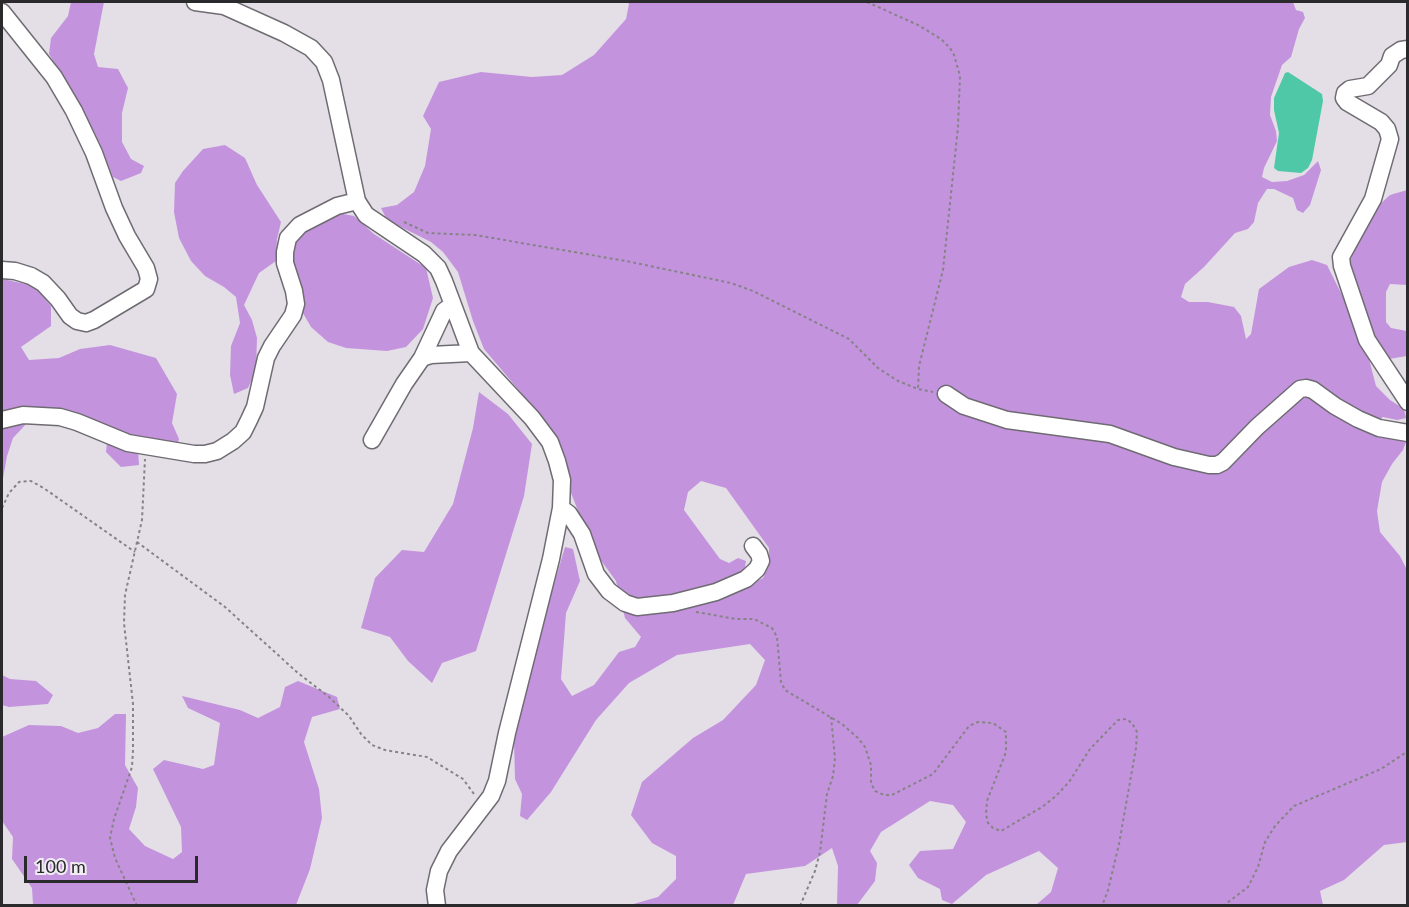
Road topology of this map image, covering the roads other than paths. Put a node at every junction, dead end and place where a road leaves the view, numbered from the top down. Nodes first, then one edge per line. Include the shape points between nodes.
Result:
1 (195, 2) edge
2 (2, 12) edge
3 (1407, 49) edge
4 (357, 201) junction
5 (2, 270) edge
6 (452, 305) junction
7 (471, 354) junction
8 (422, 358) junction
9 (946, 394) dead end
10 (1407, 402) edge
11 (2, 420) edge
12 (1407, 433) edge
13 (372, 440) dead end
14 (561, 508) junction
15 (753, 546) dead end
16 (437, 906) edge

1 - 4 street via 224,6 284,33 311,48 324,62
2 - 5 street via 54,77 74,111 114,208 149,279 146,289 86,322 70,316 43,283 32,276
3 - 10 street via 1392,56 1389,65 1368,86 1345,93 1347,102 1388,129 1390,139 1373,199 1341,257 1367,340
4 - 6 street via 366,215 438,268
4 - 11 street via 300,225 288,238 285,263 296,304 266,358 255,407 243,432 217,451 205,454 145,447 60,417 23,415
6 - 7 street
6 - 8 street via 444,311
7 - 8 street
7 - 14 street via 550,442 562,480
8 - 13 street
9 - 12 street via 964,406 1006,420 1110,434 1173,457 1209,465 1223,462 1300,389 1306,388 1369,424
14 - 15 street via 569,513 582,534 596,574 609,591 637,608 716,592 746,579 757,570 760,561
14 - 16 street via 497,781 484,807 449,851 435,890

